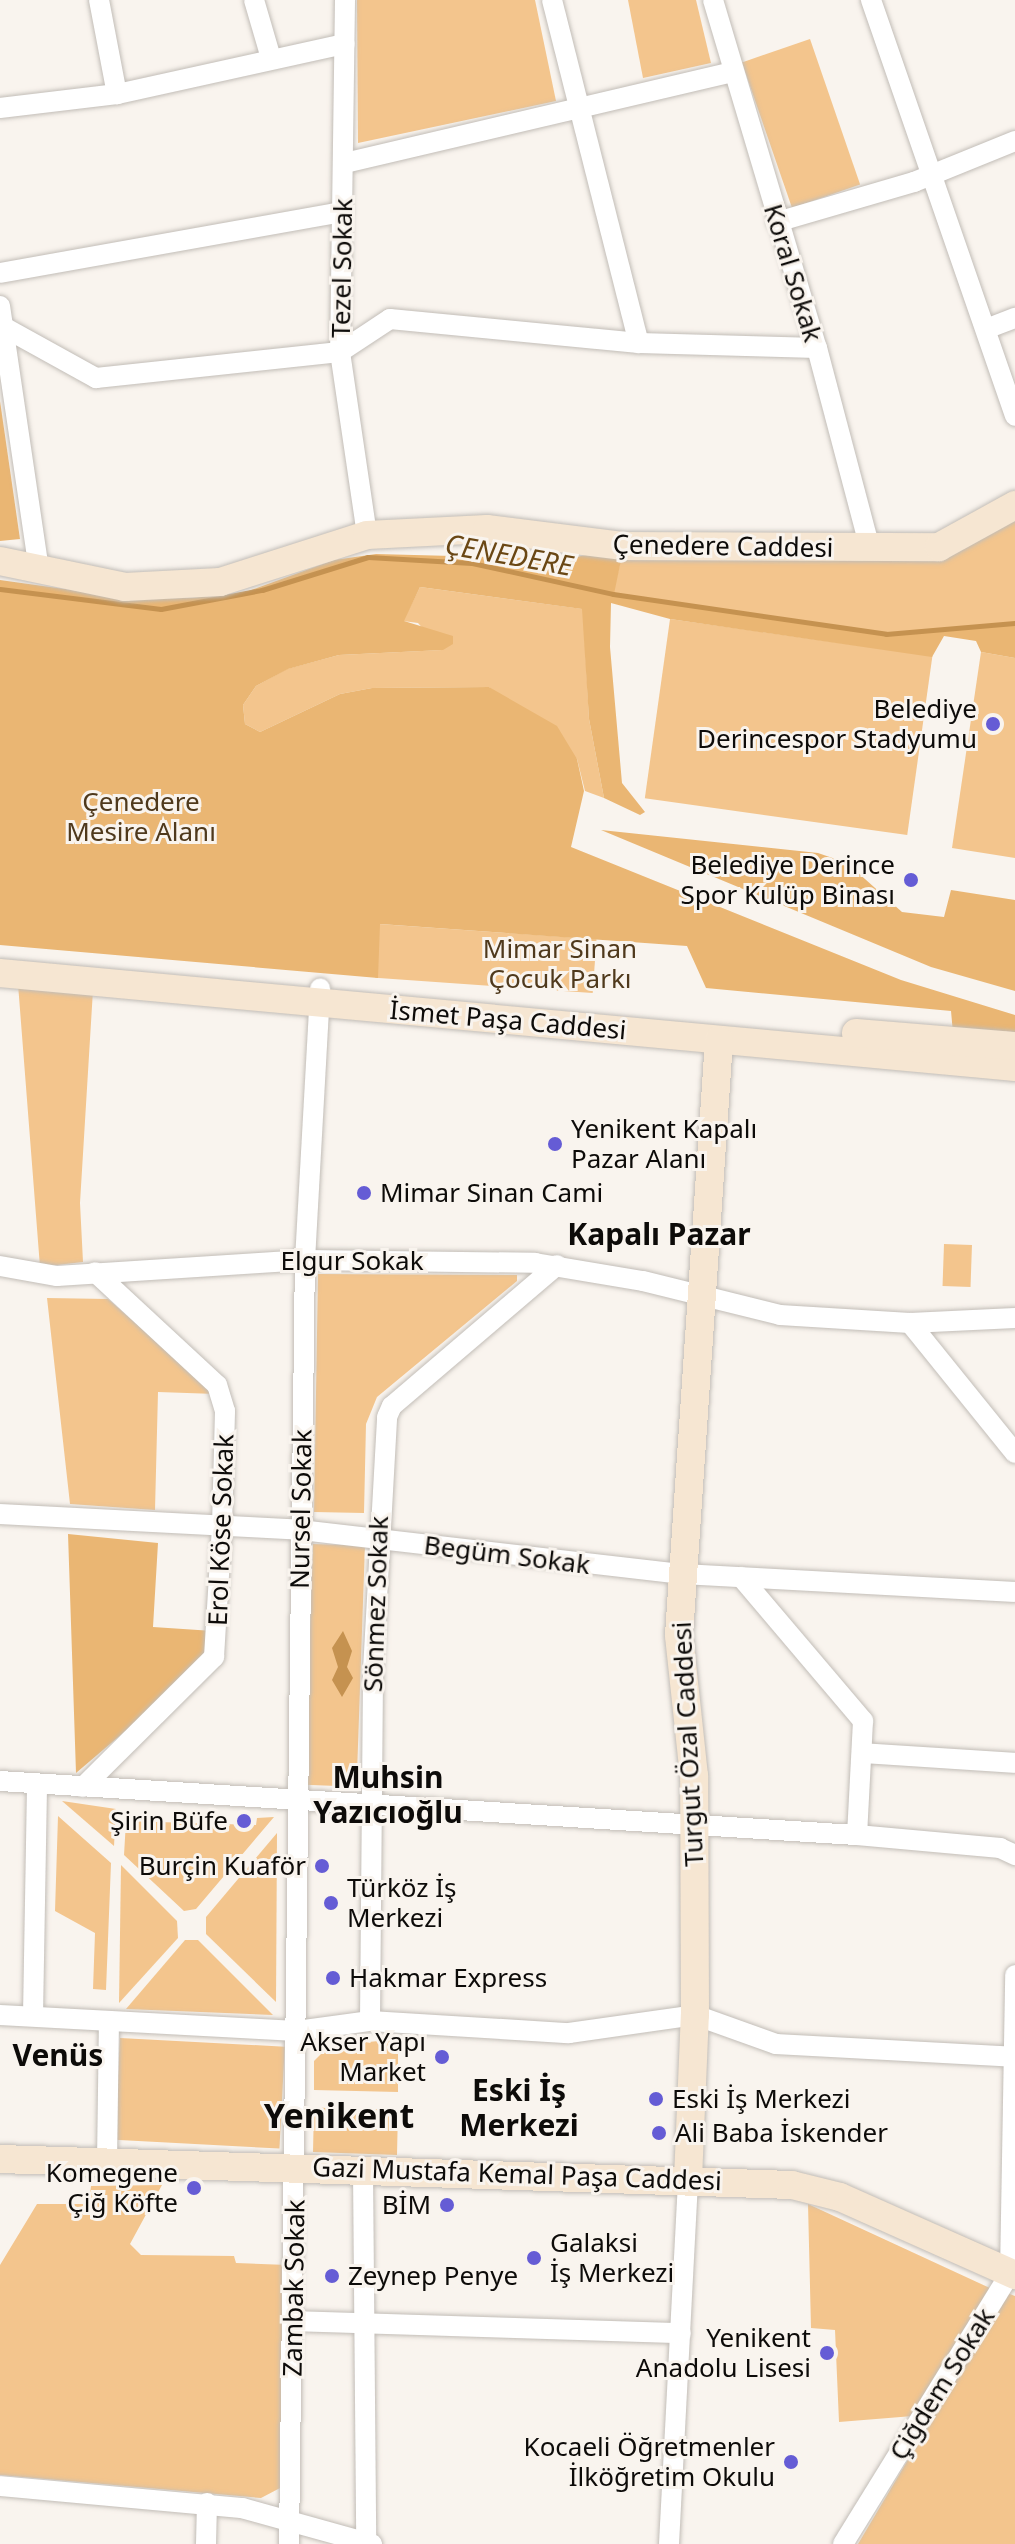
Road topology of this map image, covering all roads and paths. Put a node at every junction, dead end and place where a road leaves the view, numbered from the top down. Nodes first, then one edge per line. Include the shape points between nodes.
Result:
1 (99, 0) edge
2 (254, 0) edge
3 (345, 0) edge
4 (552, 0) edge
5 (713, 0) edge
6 (871, 0) edge
7 (345, 44) junction
8 (271, 58) junction
9 (732, 72) junction
10 (117, 94) junction
11 (575, 104) junction
12 (0, 108) edge
13 (1015, 141) edge
14 (345, 163) junction
15 (935, 174) junction
16 (343, 212) junction
17 (777, 222) junction
18 (0, 273) edge
19 (1015, 318) edge
20 (1, 319) edge
21 (986, 329) junction
22 (639, 343) junction
23 (817, 348) junction
24 (340, 352) junction
25 (1015, 416) edge
26 (1015, 505) edge
27 (367, 535) junction
28 (870, 548) junction
29 (0, 561) edge
30 (39, 569) junction
31 (0, 957) edge
32 (0, 973) edge
33 (320, 995) junction
34 (720, 1031) junction
35 (1015, 1046) edge
36 (1015, 1067) edge
37 (305, 1260) junction
38 (557, 1265) junction
39 (0, 1266) edge
40 (95, 1272) junction
41 (702, 1297) junction
42 (1015, 1318) edge
43 (910, 1323) junction
44 (1015, 1453) edge
45 (0, 1514) edge
46 (222, 1526) junction
47 (301, 1530) junction
48 (378, 1538) junction
49 (683, 1574) junction
50 (741, 1577) junction
51 (1015, 1592) edge
52 (862, 1753) junction
53 (1015, 1763) edge
54 (0, 1781) edge
55 (37, 1785) junction
56 (83, 1787) junction
57 (295, 1799) junction
58 (371, 1804) junction
59 (694, 1827) junction
60 (857, 1835) junction
61 (1015, 1855) edge
62 (1015, 1975) edge
63 (0, 2015) edge
64 (695, 2015) junction
65 (33, 2016) junction
66 (109, 2021) junction
67 (370, 2021) junction
68 (297, 2031) junction
69 (1013, 2057) junction
70 (1014, 2103) edge
71 (0, 2159) edge
72 (107, 2162) junction
73 (296, 2168) junction
74 (363, 2170) junction
75 (688, 2179) junction
76 (1013, 2274) edge
77 (293, 2321) junction
78 (366, 2326) junction
79 (681, 2333) junction
80 (0, 2486) edge
81 (207, 2503) junction
82 (290, 2519) junction
83 (368, 2543) edge
84 (206, 2544) edge
85 (289, 2544) edge
86 (669, 2544) edge
87 (843, 2544) edge

1 - 10 street
2 - 8 street
3 - 7 street, Tezel Sokak
4 - 11 street
5 - 9 street, Koral Sokak
6 - 15 street
7 - 8 street
7 - 14 street, Tezel Sokak
8 - 10 street
9 - 11 street
9 - 17 street, Koral Sokak
10 - 12 street
11 - 14 street
11 - 22 street
13 - 15 street
14 - 16 street, Tezel Sokak
15 - 17 street
15 - 21 street
16 - 18 street
16 - 24 street, Tezel Sokak
17 - 23 street, Koral Sokak
19 - 21 street
20 - 24 street via 96,378
20 - 30 street
21 - 25 street
22 - 23 street
22 - 24 street via 390,319
23 - 28 street, Koral Sokak
24 - 27 street, Tezel Sokak
26 - 28 street, Çenedere Caddesi via 939,547
27 - 28 street, Çenedere Caddesi via 487,529 624,546
27 - 30 street, Çenedere Caddesi via 220,582 125,587
29 - 30 street, Çenedere Caddesi
31 - 33 street, İsmet Paşa Caddesi
32 - 33 street, İsmet Paşa Caddesi
33 - 34 street, İsmet Paşa Caddesi
33 - 37 street, Nursel Sokak
34 - 35 street, İsmet Paşa Caddesi
34 - 36 street, İsmet Paşa Caddesi
34 - 41 street, Turgut Özal Caddesi
37 - 38 street, Elgur Sokak
37 - 40 street, Elgur Sokak
37 - 47 street, Nursel Sokak
38 - 41 street, Elgur Sokak
38 - 48 street, Sönmez Sokak via 392,1406 385,1430
39 - 40 street, Elgur Sokak via 53,1276
40 - 46 street, Erol Köse Sokak via 217,1385 225,1411
41 - 43 street, Elgur Sokak via 780,1315
41 - 49 street, Turgut Özal Caddesi
42 - 43 street, Elgur Sokak
43 - 44 street
45 - 46 street, Begüm Sokak
46 - 47 street, Begüm Sokak
46 - 56 street, Erol Köse Sokak via 214,1657
47 - 48 street, Begüm Sokak
47 - 57 street, Nursel Sokak
48 - 49 street, Begüm Sokak
48 - 58 street, Sönmez Sokak
49 - 50 street, Begüm Sokak
49 - 59 street, Turgut Özal Caddesi via 679,1654 693,1749
50 - 51 street, Begüm Sokak
50 - 52 street via 863,1721
52 - 53 street
52 - 60 street
54 - 55 street
55 - 56 street
55 - 65 street
56 - 57 street
57 - 58 street
57 - 68 street, Nursel Sokak
58 - 59 street
58 - 67 street, Sönmez Sokak
59 - 60 street
59 - 64 street, Turgut Özal Caddesi
60 - 61 street via 1000,1848
62 - 69 street
63 - 65 street
64 - 67 street via 595,2032
64 - 69 street via 776,2044
64 - 75 street, Turgut Özal Caddesi
65 - 66 street
66 - 68 street
66 - 72 street
67 - 68 street
68 - 73 street, Zambak Sokak
69 - 70 street
70 - 76 street
71 - 72 street, Gazi Mustafa Kemal Paşa Caddesi
72 - 73 street, Gazi Mustafa Kemal Paşa Caddesi
73 - 74 street, Gazi Mustafa Kemal Paşa Caddesi
73 - 77 street, Zambak Sokak
74 - 75 street, Gazi Mustafa Kemal Paşa Caddesi
74 - 78 street
75 - 76 street, Gazi Mustafa Kemal Paşa Caddesi via 818,2190
75 - 79 street, Turgut Özal Caddesi
76 - 87 street, Çiğdem Sokak
77 - 78 street
77 - 82 street, Zambak Sokak
78 - 79 street
78 - 83 street
79 - 86 street, Turgut Özal Caddesi
80 - 81 street
81 - 82 street
81 - 84 street
82 - 83 street
82 - 85 street, Zambak Sokak

